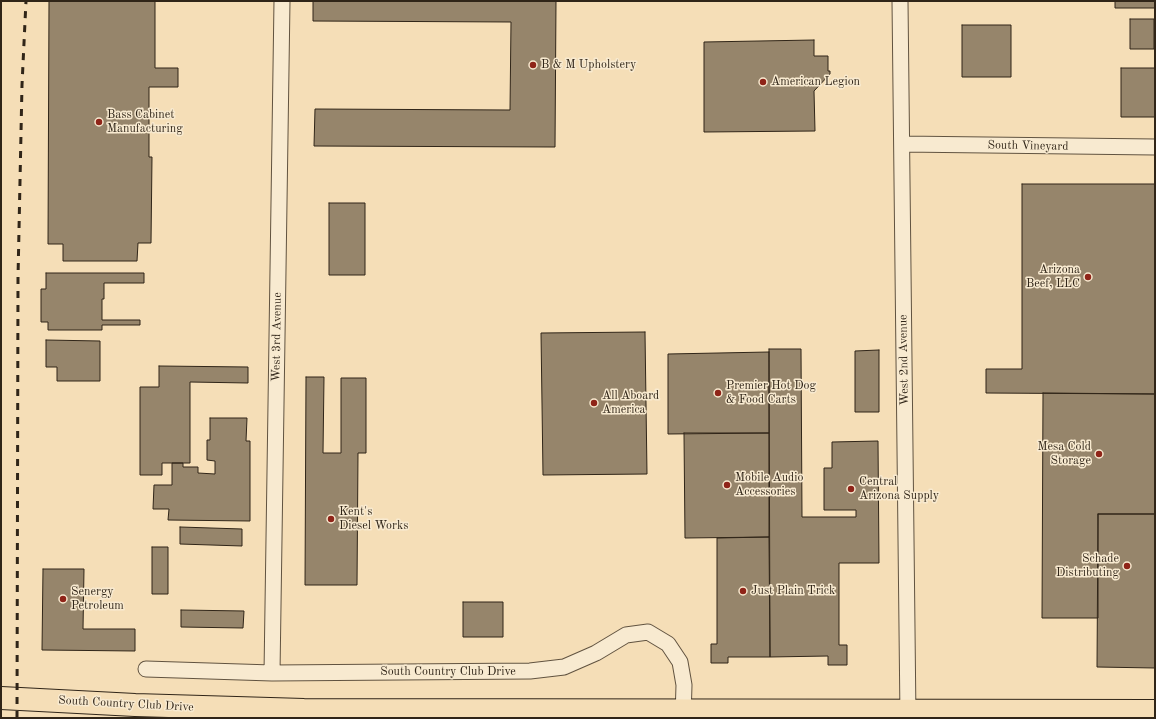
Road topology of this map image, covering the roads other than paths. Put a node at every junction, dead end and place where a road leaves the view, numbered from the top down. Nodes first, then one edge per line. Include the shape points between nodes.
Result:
1 (282, 1) edge
2 (900, 1) edge
3 (902, 144) junction
4 (1155, 147) edge
5 (146, 669) dead end
6 (272, 673) junction
7 (1, 698) edge
8 (1155, 710) edge
9 (683, 714) edge
10 (908, 714) edge

1 - 6 street, West 3rd Avenue
2 - 3 street, West 2nd Avenue
3 - 4 street, South Vineyard
3 - 10 street, West 2nd Avenue
5 - 6 street, South Country Club Drive
6 - 9 street, South Country Club Drive via 530,671 564,667 596,653 626,635 648,632 668,644 680,662 684,685
7 - 9 main road, South Country Club Drive via 304,710
8 - 10 main road, South Country Club Drive
9 - 10 main road, South Country Club Drive

